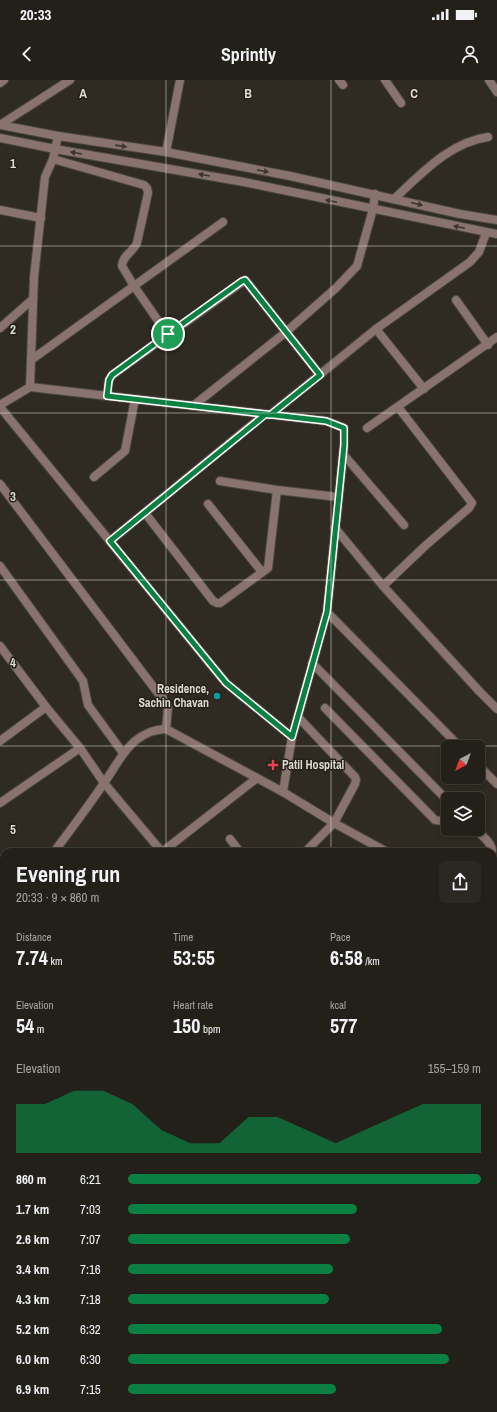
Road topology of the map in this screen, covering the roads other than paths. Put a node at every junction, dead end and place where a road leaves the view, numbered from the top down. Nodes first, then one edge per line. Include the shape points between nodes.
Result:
1 (4, 80) edge
2 (70, 80) edge
3 (180, 80) edge
4 (385, 80) edge
5 (489, 80) edge
6 (0, 83) edge
7 (497, 92) edge
8 (401, 103) dead end
9 (0, 125) edge
10 (58, 136) junction
11 (488, 137) dead end
12 (0, 138) edge
13 (55, 149) junction
14 (166, 152) junction
15 (53, 160) junction
16 (248, 168) junction
17 (244, 182) junction
18 (375, 194) junction
19 (394, 199) junction
20 (373, 209) junction
21 (0, 210) edge
22 (40, 218) junction
23 (497, 220) edge
24 (223, 222) dead end
25 (486, 232) junction
26 (497, 234) edge
27 (134, 286) junction
28 (33, 299) junction
29 (456, 300) dead end
30 (0, 328) edge
31 (376, 329) junction
32 (286, 332) junction
33 (168, 334) junction
34 (497, 337) edge
35 (488, 345) junction
36 (31, 360) junction
37 (320, 375) junction
38 (30, 387) junction
39 (424, 389) junction
40 (107, 396) junction
41 (135, 399) junction
42 (0, 406) edge
43 (193, 406) junction
44 (398, 407) junction
45 (268, 415) junction
46 (367, 428) dead end
47 (343, 454) junction
48 (94, 477) dead end
49 (220, 481) dead end
50 (0, 484) edge
51 (277, 490) junction
52 (338, 497) junction
53 (208, 504) dead end
54 (145, 513) junction
55 (404, 525) dead end
56 (335, 528) junction
57 (110, 541) junction
58 (0, 566) edge
59 (262, 572) junction
60 (383, 586) junction
61 (327, 612) junction
62 (1, 651) edge
63 (312, 663) junction
64 (46, 707) junction
65 (325, 708) dead end
66 (497, 708) edge
67 (298, 717) junction
68 (166, 729) junction
69 (292, 737) junction
70 (453, 740) edge
71 (0, 741) edge
72 (80, 748) junction
73 (123, 754) junction
74 (485, 772) edge
75 (257, 778) junction
76 (104, 783) junction
77 (497, 784) edge
78 (283, 792) junction
79 (441, 794) edge
80 (0, 803) edge
81 (441, 820) edge
82 (334, 823) junction
83 (482, 836) edge
84 (230, 839) dead end
85 (57, 848) edge
86 (159, 848) edge
87 (167, 848) edge
88 (237, 848) edge
89 (309, 848) edge
90 (380, 848) edge
91 (492, 848) edge

1 - 6 street
2 - 9 street
3 - 14 street
4 - 8 street
5 - 7 street
9 - 10 street
10 - 13 street
10 -> 14 street
11 - 19 street via 468,142 439,158
12 - 13 street
13 - 15 street
17 -> 13 street
14 - 16 street
15 - 22 street via 45,177
15 - 27 street via 144,185 147,188 137,243 122,262
16 - 17 street
16 -> 18 street
20 -> 17 street
18 - 19 street
18 - 20 street
19 -> 23 street
25 -> 20 street
20 - 32 street via 356,266 336,288
21 - 22 street
22 - 28 street
24 - 27 street
25 - 26 street
25 - 31 street via 478,252 470,262
27 - 33 street
27 - 36 street
28 - 30 street
28 - 36 street
29 - 35 street
31 - 37 street
31 - 39 street
32 - 33 street via 245,280
32 - 37 street
32 - 43 street
33 - 40 street via 112,375
34 - 35 street
35 - 39 street
36 - 38 street
37 - 45 street
38 - 40 street
38 - 42 street
39 - 44 street
40 - 41 street
41 - 43 street
41 - 48 street via 125,451
42 - 57 street
43 - 45 street
44 - 46 street
44 - 60 street via 472,503
45 - 47 street via 326,421 344,428
45 - 54 street
47 - 52 street
47 - 55 street
49 - 51 street
50 - 68 street via 167,705
51 - 52 street
51 - 59 street via 269,565
52 - 56 street
53 - 59 street
54 - 57 street
54 - 59 street via 213,601 220,603
56 - 60 street
56 - 61 street
57 - 69 street via 226,683
58 - 73 street via 83,681 88,705
60 - 66 street
61 - 63 street
61 - 70 street
62 - 64 street
63 - 67 street
63 - 79 street
64 - 71 street
64 - 72 street
65 - 81 street via 435,820
67 - 69 street
67 - 82 street via 355,777 356,784
68 - 73 street via 142,736
68 - 75 street
69 - 78 street
72 - 76 street
72 - 80 street
73 - 76 street
74 - 77 street
75 - 78 street
75 - 87 street
76 - 85 street
76 - 86 street
78 - 82 street
82 - 89 street
82 - 90 street
83 - 91 street
84 - 88 street

